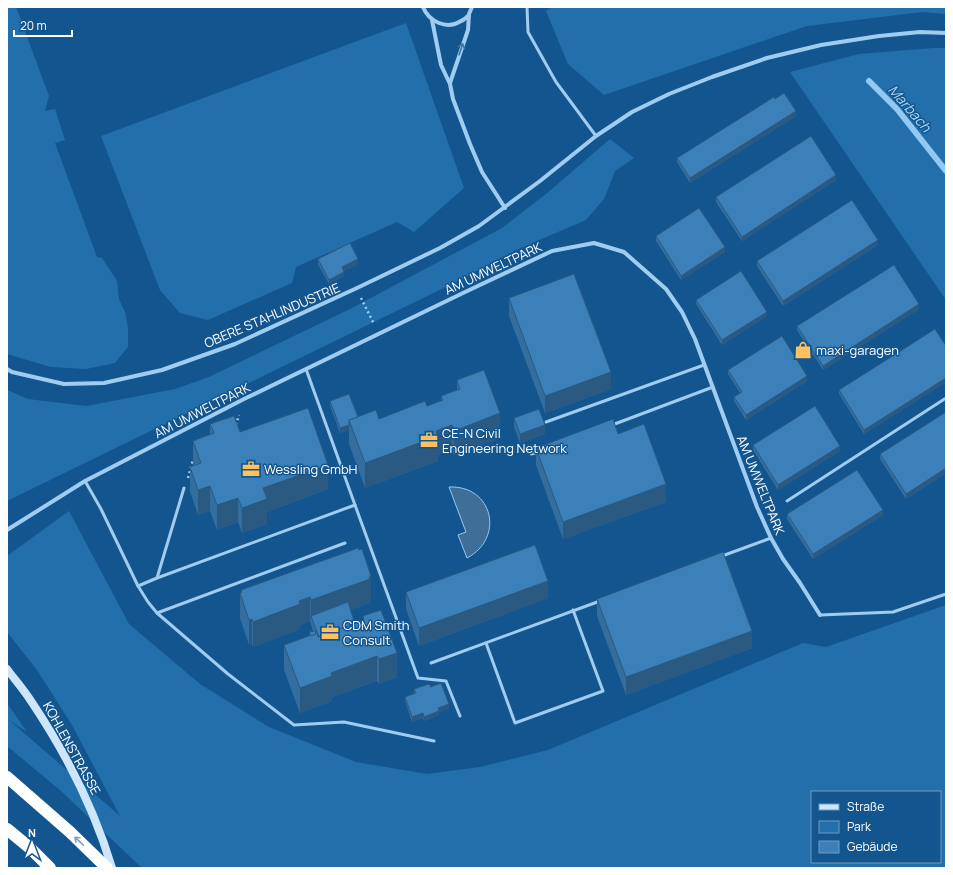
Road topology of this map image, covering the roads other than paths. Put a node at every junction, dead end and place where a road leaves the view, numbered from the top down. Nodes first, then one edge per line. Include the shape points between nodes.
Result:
1 (424, 7) edge
2 (472, 7) edge
3 (528, 7) edge
4 (469, 14) junction
5 (432, 20) junction
6 (946, 33) edge
7 (450, 84) junction
8 (596, 136) junction
9 (505, 208) junction
10 (704, 365) junction
11 (7, 369) edge
12 (306, 369) junction
13 (713, 387) junction
14 (946, 398) edge
15 (546, 422) edge
16 (606, 427) edge
17 (546, 449) edge
18 (532, 454) dead end
19 (85, 481) junction
20 (184, 488) road end
21 (787, 501) dead end
22 (355, 506) junction
23 (7, 530) edge
24 (771, 538) junction
25 (345, 543) dead end
26 (718, 557) edge
27 (157, 578) junction
28 (138, 586) junction
29 (946, 594) edge
30 (602, 600) edge
31 (574, 610) junction
32 (158, 613) junction
33 (820, 615) joint
34 (486, 643) junction
35 (431, 663) dead end
36 (7, 669) edge
37 (460, 716) dead end
38 (434, 741) dead end
39 (7, 777) edge
40 (7, 829) edge
41 (50, 868) edge
42 (108, 868) edge
43 (112, 868) edge

1 - 5 street
2 - 4 street
3 - 8 lane via 528,32 556,82
4 - 5 street via 452,25
7 -> 4 street via 468,30
5 - 7 street via 440,65
6 - 8 street, OBERE STAHLINDUSTRIE via 920,32 872,37 821,45 767,58 669,94 632,112
7 - 9 street via 453,99 482,172
8 - 9 street, OBERE STAHLINDUSTRIE
9 - 11 street, OBERE STAHLINDUSTRIE via 440,248 357,288 235,344 162,370 112,382 64,384
10 - 12 street, AM UMWELTPARK via 682,312 666,289 624,252 594,243 552,251
10 - 13 street, AM UMWELTPARK
10 - 15 lane
12 - 19 street, AM UMWELTPARK
12 - 22 lane
13 - 16 lane
13 - 24 street, AM UMWELTPARK
14 - 21 lane
17 - 18 lane
19 - 23 street, AM UMWELTPARK
19 - 28 lane
20 - 27 lane
22 - 27 lane
22 - 37 lane via 418,678 446,681
24 - 26 lane
24 - 33 street, AM UMWELTPARK
25 - 32 lane
27 - 28 lane
28 - 32 lane
29 - 33 lane via 893,612
30 - 31 lane
31 - 34 lane
31 - 34 lane via 602,691 515,723
32 - 38 lane via 228,674 294,725 344,722
34 - 35 lane
36 - 43 street, KOHLENSTRASSE via 31,700 66,758 98,826
42 -> 39 highway
40 - 41 highway

